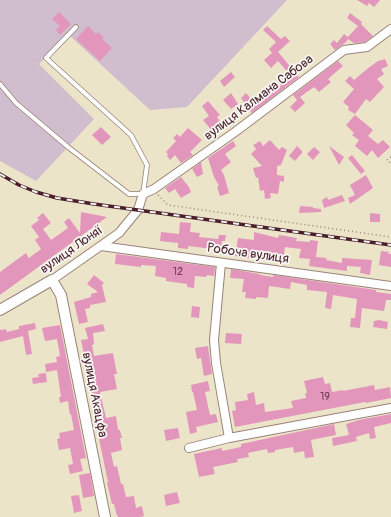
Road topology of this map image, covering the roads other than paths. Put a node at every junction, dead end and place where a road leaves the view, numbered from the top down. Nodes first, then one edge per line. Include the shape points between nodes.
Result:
1 (76, 27) dead end
2 (391, 29) edge
3 (0, 84) edge
4 (143, 194) junction
5 (101, 246) junction
6 (222, 263) junction
7 (52, 280) junction
8 (391, 286) edge
9 (0, 310) edge
10 (391, 408) edge
11 (228, 438) junction
12 (189, 448) dead end
13 (105, 517) edge

1 - 4 lane via 46,58 131,135 147,165
2 - 4 street, вулиця Калмана Сабова via 367,47 344,50 235,132 154,189
3 - 4 lane via 16,102 68,147 129,194
4 - 5 street, вулиця Лоняї via 138,210 119,233
5 - 6 street, Робоча вулиця
5 - 7 street, вулиця Лоняї
6 - 8 street, Робоча вулиця
6 - 11 street via 214,340
7 - 9 street, вулиця Лоняї
7 - 13 street, вулиця Акацфа via 61,295
10 - 11 street
11 - 12 street

